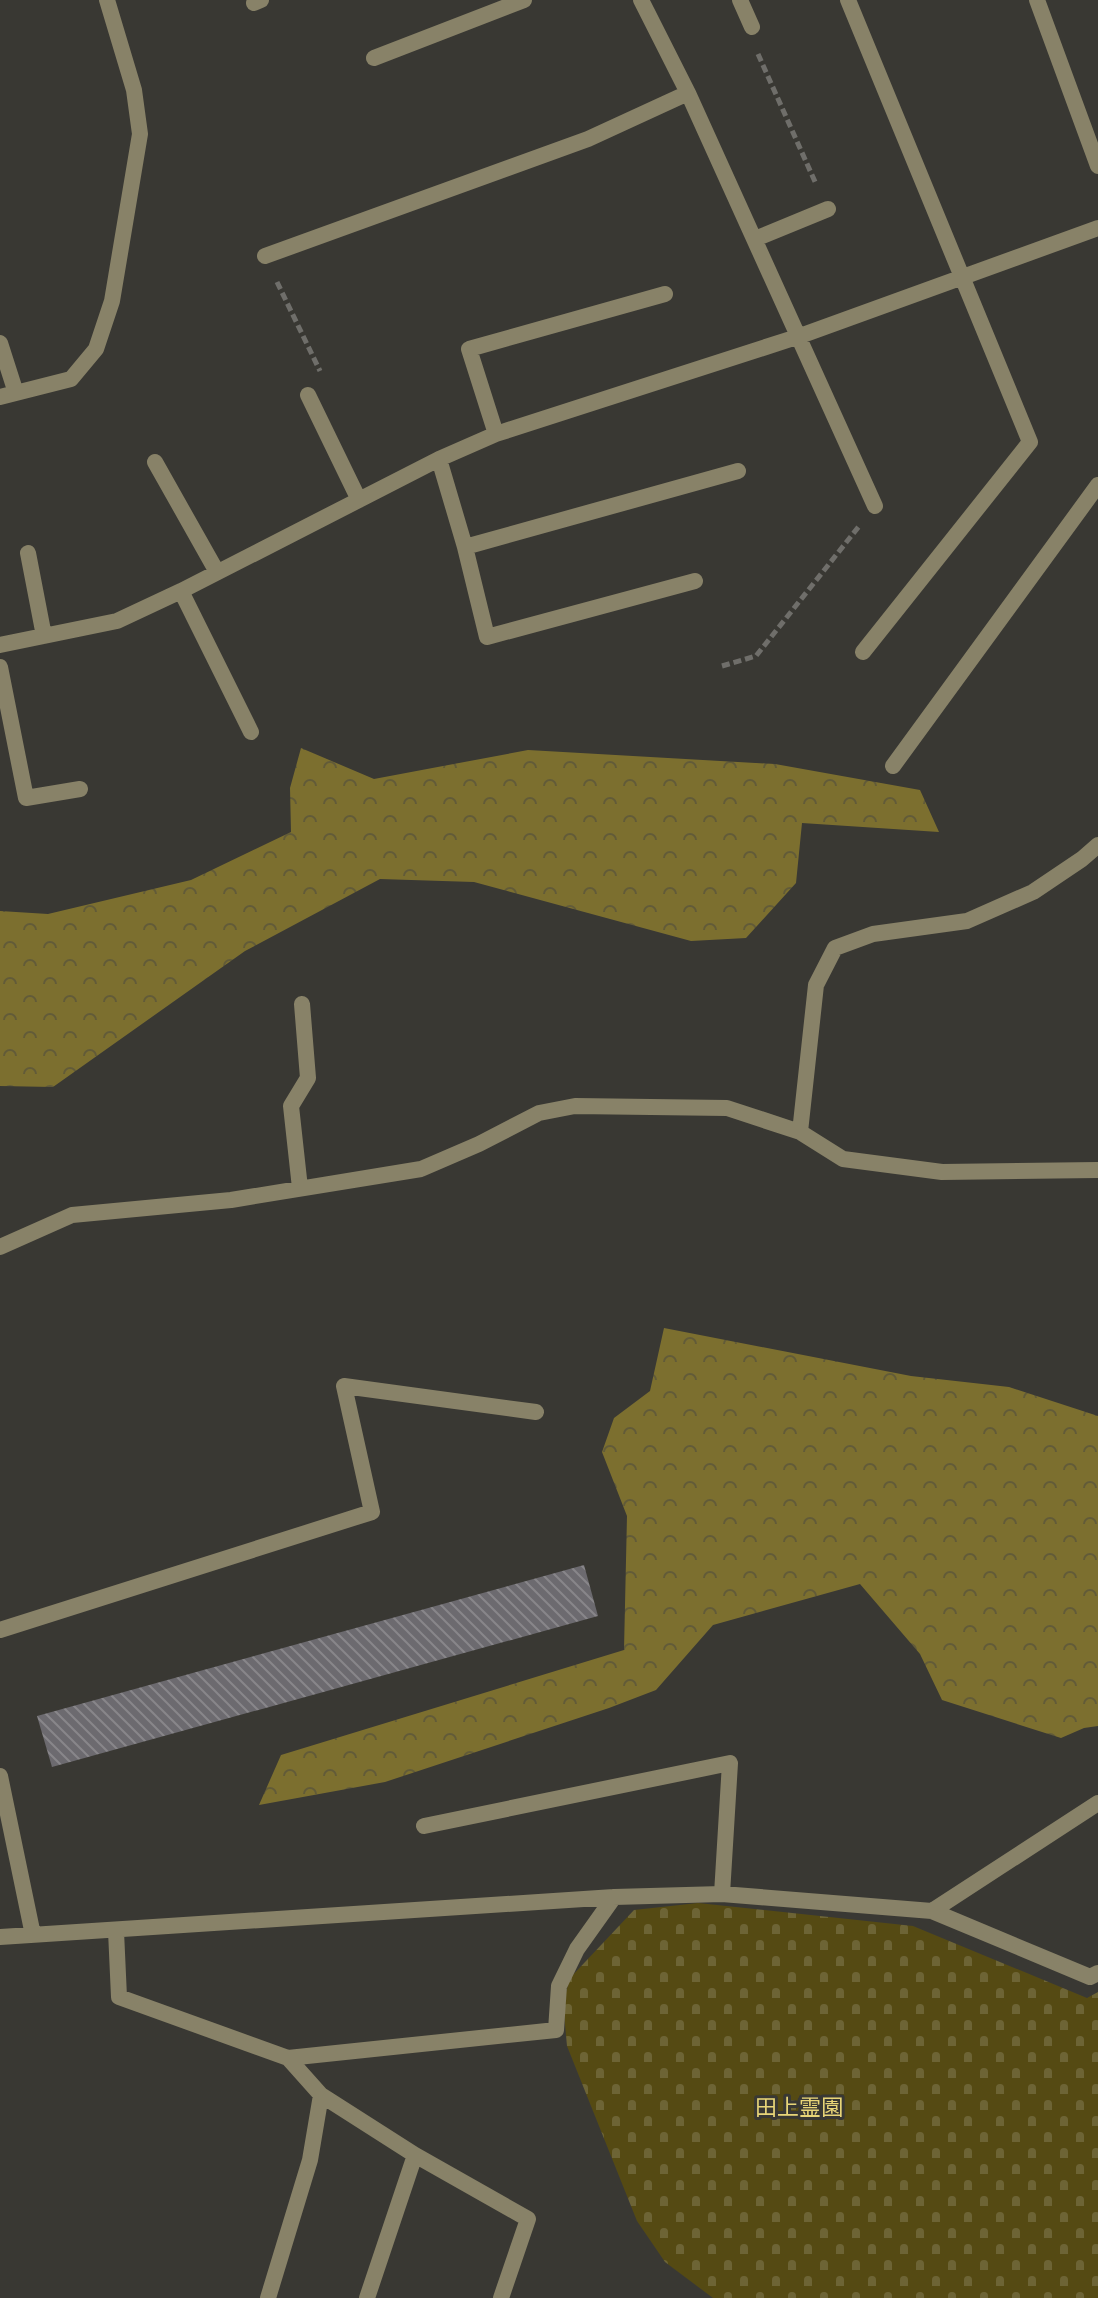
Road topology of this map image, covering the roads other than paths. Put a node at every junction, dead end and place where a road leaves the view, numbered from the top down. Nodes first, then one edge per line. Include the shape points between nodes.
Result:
1 (107, 0) edge
2 (524, 0) edge
3 (641, 0) edge
4 (740, 0) edge
5 (848, 0) edge
6 (1037, 0) edge
7 (752, 27) road end
8 (374, 58) dead end
9 (688, 93) junction
10 (1098, 166) edge
11 (828, 209) road end
12 (1098, 228) edge
13 (755, 239) junction
14 (265, 256) road end
15 (963, 276) junction
16 (665, 294) dead end
17 (800, 336) junction
18 (0, 343) edge
19 (8, 395) edge
20 (308, 395) road end
21 (496, 434) junction
22 (439, 459) junction
23 (155, 462) dead end
24 (738, 471) dead end
25 (1098, 485) edge
26 (359, 500) junction
27 (875, 506) road end
28 (465, 547) junction
29 (28, 553) dead end
30 (217, 572) junction
31 (695, 581) dead end
32 (181, 591) junction
33 (44, 636) junction
34 (0, 645) edge
35 (863, 652) dead end
36 (0, 667) edge
37 (251, 732) dead end
38 (893, 766) dead end
39 (80, 789) dead end
40 (1098, 845) edge
41 (302, 1004) dead end
42 (800, 1132) junction
43 (1098, 1170) edge
44 (300, 1188) junction
45 (0, 1247) edge
46 (536, 1412) dead end
47 (0, 1630) edge
48 (0, 1776) edge
49 (1098, 1803) edge
50 (424, 1826) dead end
51 (722, 1894) junction
52 (614, 1897) junction
53 (932, 1911) junction
54 (116, 1931) junction
55 (33, 1935) junction
56 (0, 1937) edge
57 (1098, 1973) edge
58 (288, 2058) junction
59 (321, 2095) junction
60 (415, 2155) junction
61 (268, 2298) edge
62 (367, 2298) edge
63 (501, 2298) edge

1 - 19 street via 134,90 140,134 112,301 96,349 71,379
2 - 8 street
3 - 9 street
4 - 7 street
5 - 15 street
6 - 10 street
9 - 13 street
9 - 14 street via 588,139
11 - 13 street
12 - 15 street
13 - 17 street
15 - 17 street
15 - 35 street via 1030,442
16 - 21 street via 469,349
17 - 21 street
17 - 27 street
18 - 19 street
20 - 26 street
21 - 22 street
22 - 26 street
22 - 28 street
23 - 30 street
24 - 28 street
25 - 38 street
26 - 30 street
28 - 31 street via 487,637
29 - 33 street
30 - 32 street
32 - 33 street via 117,621
32 - 37 street
33 - 34 street
36 - 39 street via 26,798
40 - 42 street via 1033,892 967,921 873,934 835,948 816,985
41 - 44 street via 308,1078 291,1106
42 - 43 street via 843,1159 942,1172
42 - 44 street via 727,1108 575,1106 539,1113 421,1169
44 - 45 street via 72,1215
46 - 47 street via 344,1386 372,1512
48 - 55 street
49 - 53 street
50 - 51 street via 730,1763
51 - 52 street
51 - 53 street
52 - 54 street
52 - 58 street via 577,1949 559,1986 556,2030
53 - 57 street via 1090,1977
54 - 55 street
54 - 58 street via 119,1997
55 - 56 street
58 - 59 street
59 - 60 street
59 - 61 street via 310,2160
60 - 62 street
60 - 63 street via 528,2219

